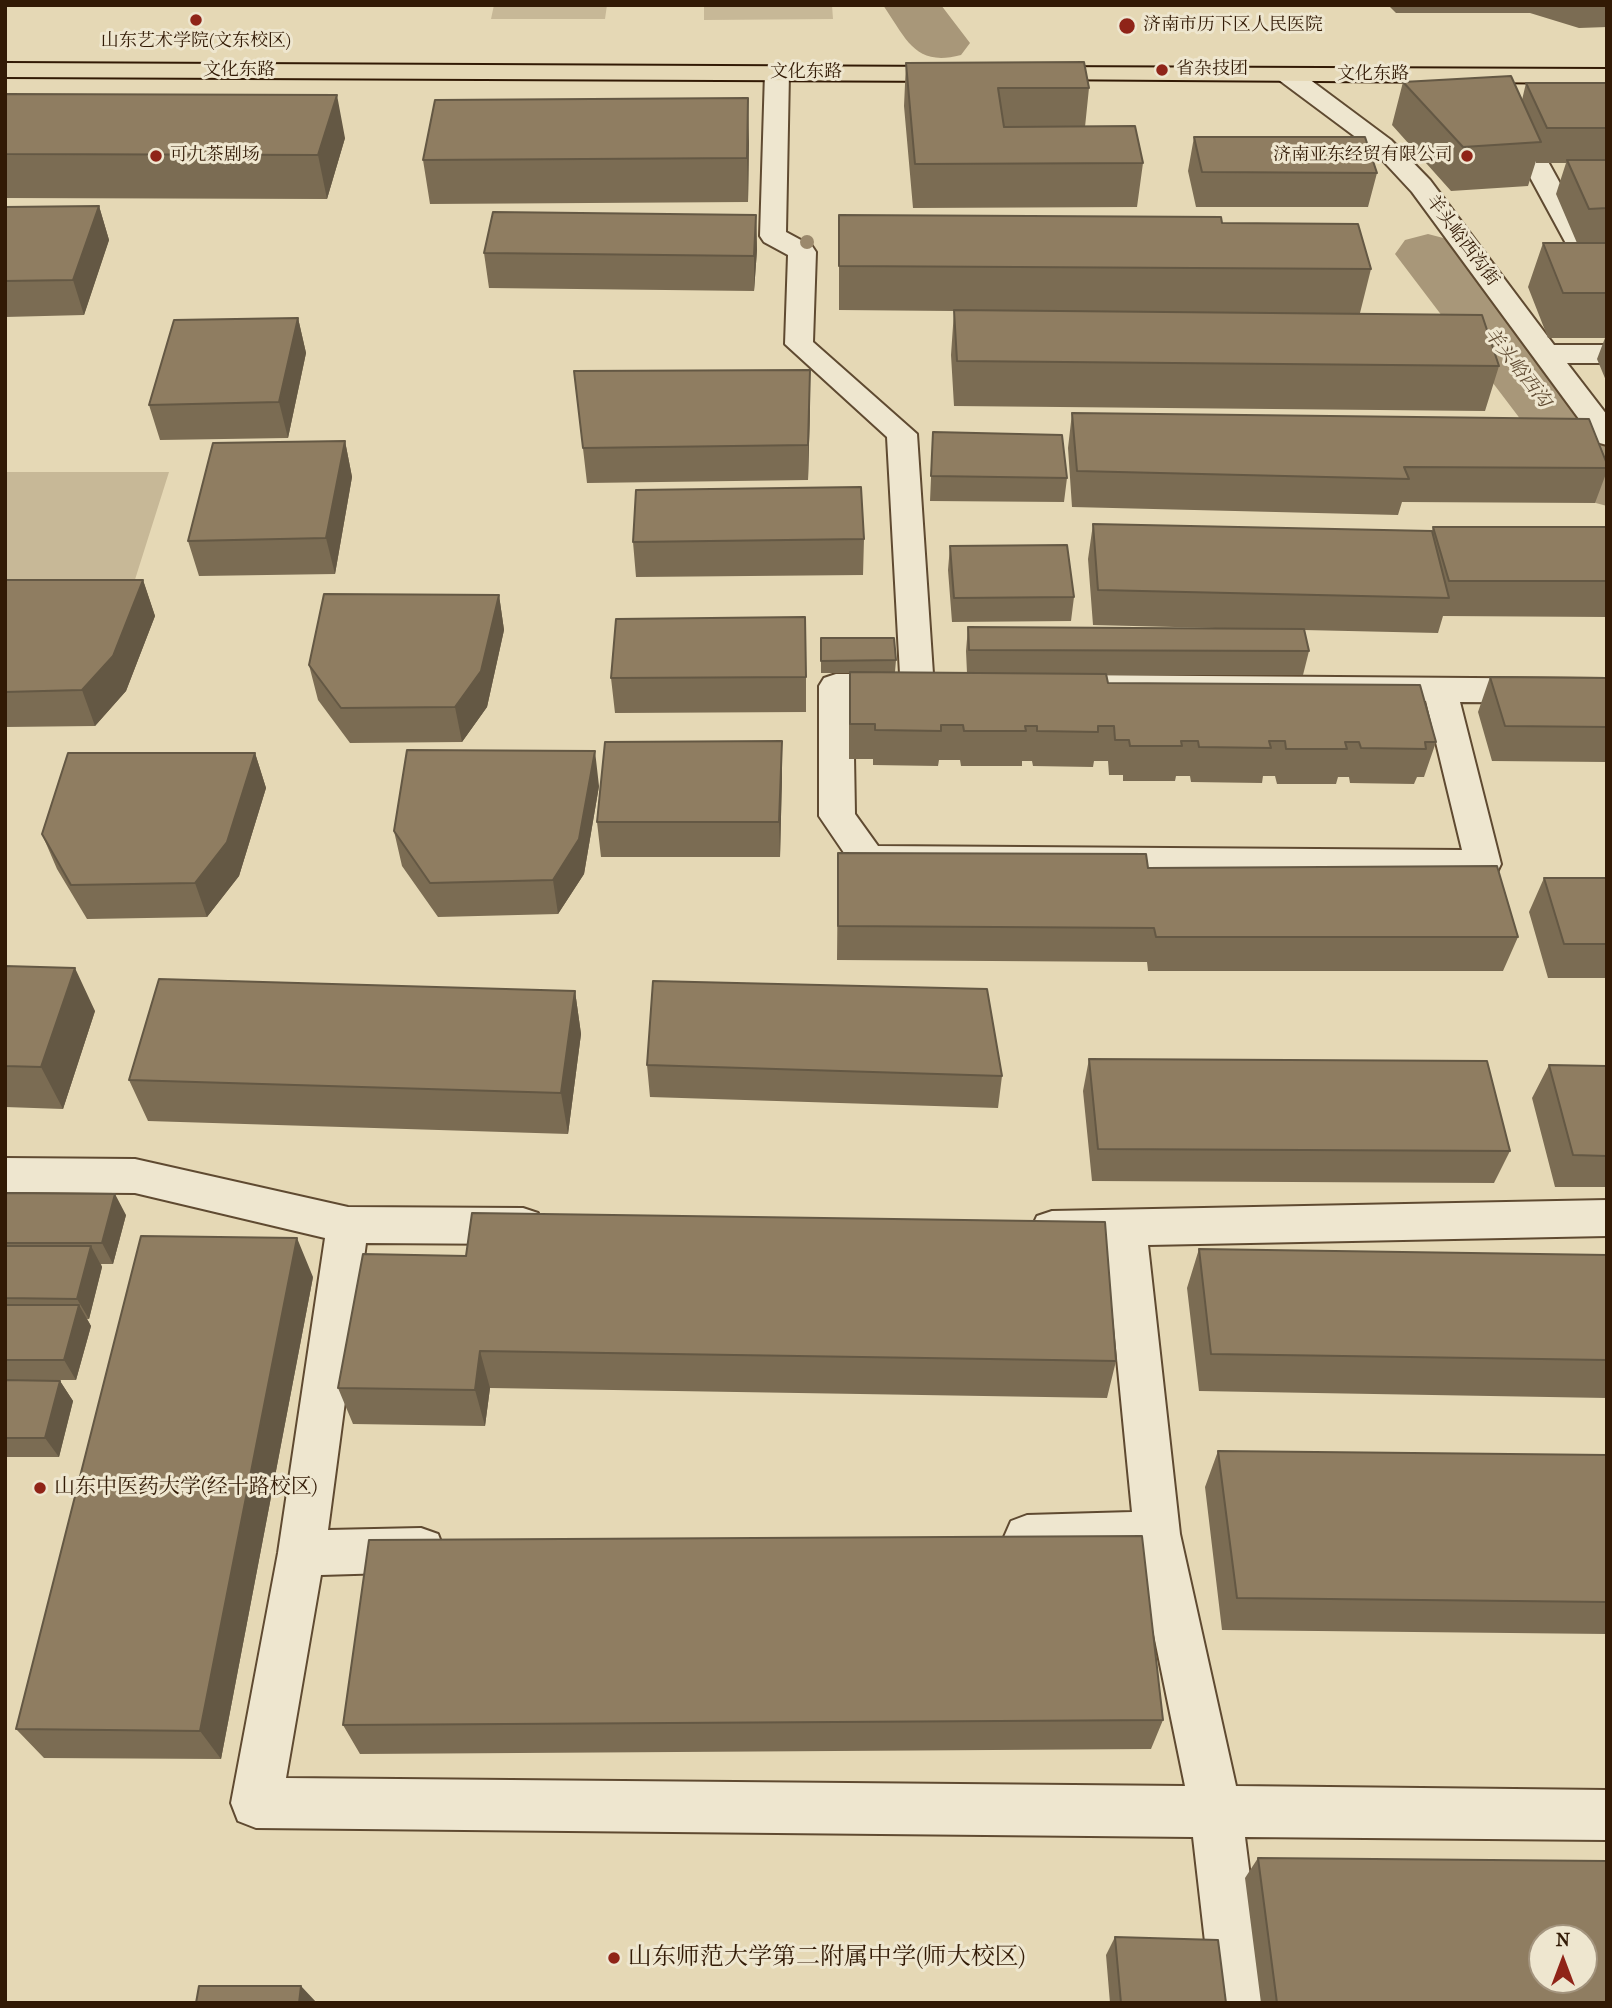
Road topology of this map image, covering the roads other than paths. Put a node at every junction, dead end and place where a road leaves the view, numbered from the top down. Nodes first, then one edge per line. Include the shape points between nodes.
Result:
1 (5, 71) edge
2 (777, 73) junction
3 (984, 74) edge
4 (1012, 74) edge
5 (1288, 75) junction
6 (1489, 76) junction
7 (1607, 76) edge
8 (1607, 262) edge
9 (1546, 354) junction
10 (1607, 354) edge
11 (1607, 436) edge
12 (916, 669) junction
13 (1440, 691) junction
14 (1607, 691) edge
15 (5, 1175) edge
16 (1607, 1218) edge
17 (348, 1225) junction
18 (556, 1227) edge
19 (1014, 1229) edge
20 (1125, 1229) junction
21 (1157, 1534) junction
22 (992, 1538) edge
23 (467, 1549) edge
24 (301, 1553) junction
25 (1216, 1811) junction
26 (1607, 1815) edge
27 (1239, 2003) edge

1 - 2 main road, 文化东路
2 - 3 main road, 文化东路
2 - 12 street via 773,236 802,252 799,344 902,435
4 - 5 main road, 文化东路
5 - 6 main road, 文化东路
5 - 9 street, 羊头峪西沟街 via 1382,145 1421,186
6 - 7 main road, 文化东路
6 - 8 street via 1560,185 1590,262
9 - 10 street
9 - 11 street, 羊头峪西沟街
12 - 13 street
12 - 13 street via 836,686 837,816 868,859 1483,863
13 - 14 street
15 - 17 street via 135,1176
16 - 20 street
17 - 18 street
17 - 24 street
19 - 20 street
20 - 21 street
21 - 22 street
21 - 25 street
23 - 24 street
24 - 25 street via 256,1803
25 - 26 street
25 - 27 street

